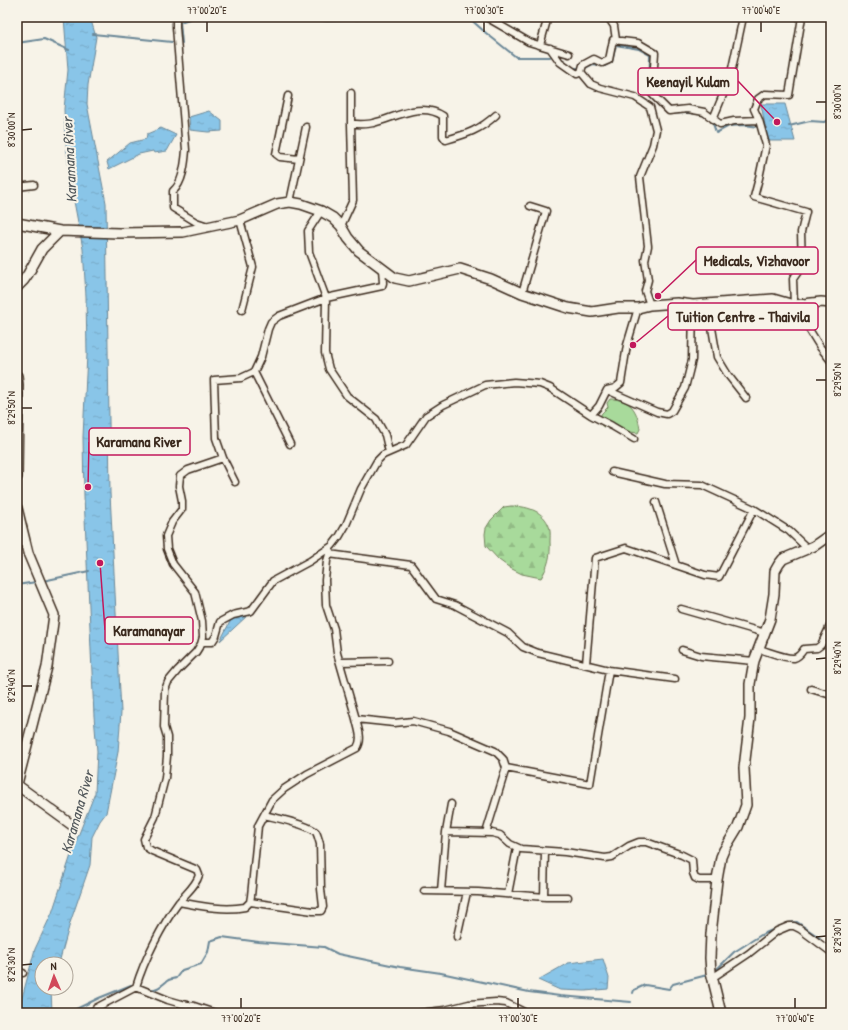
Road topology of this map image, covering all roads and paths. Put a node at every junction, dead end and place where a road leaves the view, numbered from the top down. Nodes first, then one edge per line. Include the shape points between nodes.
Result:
1 (176, 17) edge
2 (486, 17) edge
3 (548, 17) edge
4 (608, 17) edge
5 (743, 17) edge
6 (802, 17) edge
7 (616, 40) junction
8 (540, 45) junction
9 (550, 48) junction
10 (569, 54) dead end
11 (581, 72) junction
12 (351, 94) dead end
13 (288, 96) dead end
14 (655, 105) junction
15 (496, 115) dead end
16 (713, 119) junction
17 (351, 124) junction
18 (760, 124) junction
19 (306, 127) dead end
20 (299, 159) junction
21 (34, 185) dead end
22 (17, 187) edge
23 (290, 202) junction
24 (530, 206) dead end
25 (321, 211) junction
26 (240, 220) junction
27 (17, 223) edge
28 (341, 226) junction
29 (211, 227) junction
30 (60, 231) junction
31 (382, 268) junction
32 (17, 287) edge
33 (522, 293) junction
34 (326, 298) junction
35 (831, 303) edge
36 (710, 304) junction
37 (650, 305) junction
38 (693, 305) junction
39 (794, 305) junction
40 (638, 308) junction
41 (242, 310) dead end
42 (831, 361) edge
43 (254, 372) junction
44 (17, 382) edge
45 (606, 390) junction
46 (746, 398) dead end
47 (591, 415) junction
48 (634, 439) dead end
49 (290, 444) dead end
50 (389, 452) junction
51 (223, 458) junction
52 (612, 472) dead end
53 (17, 477) edge
54 (235, 482) dead end
55 (656, 502) dead end
56 (17, 508) edge
57 (754, 510) junction
58 (831, 534) edge
59 (332, 546) junction
60 (808, 549) junction
61 (329, 554) junction
62 (676, 565) junction
63 (681, 609) dead end
64 (831, 624) edge
65 (765, 633) junction
66 (202, 642) junction
67 (759, 649) junction
68 (682, 650) dead end
69 (388, 661) dead end
70 (754, 661) junction
71 (340, 662) junction
72 (586, 664) junction
73 (609, 670) junction
74 (675, 679) dead end
75 (810, 689) dead end
76 (831, 695) edge
77 (356, 719) junction
78 (506, 768) junction
79 (17, 787) edge
80 (451, 804) dead end
81 (264, 815) junction
82 (72, 825) dead end
83 (446, 832) junction
84 (486, 833) junction
85 (517, 848) junction
86 (545, 851) junction
87 (717, 880) junction
88 (424, 891) dead end
89 (441, 891) junction
90 (467, 892) junction
91 (508, 894) junction
92 (544, 897) junction
93 (568, 897) dead end
94 (179, 902) junction
95 (250, 902) junction
96 (457, 937) dead end
97 (831, 952) edge
98 (712, 978) junction
99 (136, 987) junction
100 (518, 1011) edge
101 (92, 1013) edge
102 (215, 1013) edge
103 (420, 1013) edge
104 (526, 1013) edge
105 (721, 1013) edge

1 - 29 street via 186,150 184,167 177,187 172,191 173,208 196,222
2 - 8 street via 529,42
3 - 8 street
4 - 7 street via 614,26
5 - 16 street via 730,78
6 - 18 street via 789,95 765,94 758,99 754,109
7 - 11 street via 613,40 609,60 602,64 594,59 583,65
7 - 14 street via 638,44 655,53 652,94
8 - 9 street
9 - 10 street
9 - 11 street via 560,62 577,74
11 - 14 street via 591,84
12 - 17 street
13 - 20 street via 276,154 280,157
14 - 16 street via 669,111 704,112
14 - 37 street via 656,130 653,145 640,178 648,246 645,260 648,280 646,291
15 - 17 street via 480,128 446,140 443,136 443,116 432,111 421,110 372,123
16 - 18 street via 720,124 734,121
17 - 28 street via 353,200
18 - 39 street via 766,145 754,197 806,212 801,232 802,266 793,279
19 - 20 street
20 - 23 street
21 - 22 street
23 - 25 street
23 - 26 street via 277,204
24 - 33 street via 546,211
25 - 28 street
25 - 34 street via 308,231 309,252
26 - 29 street
26 - 41 street via 253,267
27 - 30 street
28 - 31 street via 359,251
29 - 30 street via 183,232
30 - 32 street via 42,249 28,274
31 - 33 street via 395,278 409,281 460,269
31 - 34 street via 382,286
33 - 40 street via 568,308 592,312
34 - 43 street via 279,316 271,322
34 - 50 street via 324,353 329,369 347,396 376,419 385,434
35 - 39 street
36 - 38 street
36 - 39 street via 773,299
36 - 46 street via 717,356
37 - 38 street
37 - 40 street
38 - 45 street via 692,360 685,388 672,411 668,414 657,412
39 - 42 street
40 - 45 street via 627,345 620,383 615,388
43 - 49 street
43 - 51 street via 241,378 214,380 216,438
44 - 53 street
45 - 47 street
47 - 48 street
47 - 50 street via 540,384 514,382 485,385 426,416 406,445
50 - 59 street via 383,455 369,473 346,524
51 - 54 street
51 - 66 street via 188,470 180,476 182,509 166,536 167,549 173,564 195,592 202,621
52 - 57 street via 665,484 702,485
55 - 62 street
56 - 79 street via 28,553 54,616 47,667
57 - 60 street via 789,531
57 - 62 street via 719,577
58 - 60 street
59 - 61 street
59 - 66 street via 273,581 251,611 232,615 220,622 212,642
60 - 65 street via 783,559 775,571 772,606
61 - 71 street via 325,580 326,605 334,629
61 - 72 street via 411,564 436,599 456,605 508,633 523,647
62 - 72 street via 626,548 595,558
63 - 65 street
64 - 67 street via 822,645 804,649 795,658
65 - 67 street
66 - 94 street via 168,682 165,690 165,778 154,817 144,840 145,845 152,851 195,869 198,873 198,880
67 - 70 street
68 - 70 street via 701,656
69 - 71 street
70 - 87 street via 744,768 746,805 738,828 724,850
71 - 77 street
72 - 73 street
73 - 74 street
73 - 78 street via 590,784
75 - 76 street
77 - 78 street via 394,723 413,721 449,731 495,751 503,759
77 - 81 street via 361,739 357,748 284,789 272,800
78 - 84 street
79 - 82 street
80 - 83 street
81 - 95 street via 256,833
81 - 95 street via 315,832 320,844 323,907 321,911 313,911
83 - 84 street
83 - 89 street
84 - 85 street via 500,835
85 - 86 street
85 - 91 street
86 - 87 street via 605,858 612,857 639,842 646,842 692,860 695,878
86 - 92 street
87 - 98 street via 710,946
88 - 89 street
89 - 90 street
90 - 91 street
90 - 96 street
91 - 92 street
92 - 93 street
94 - 95 street via 235,909 245,907
94 - 99 street via 145,960
97 - 98 street via 800,929 789,926 777,931
98 - 105 street
99 - 101 street via 96,1008
99 - 102 street via 175,1002
100 - 103 street via 506,1003 496,1002
100 - 104 street

